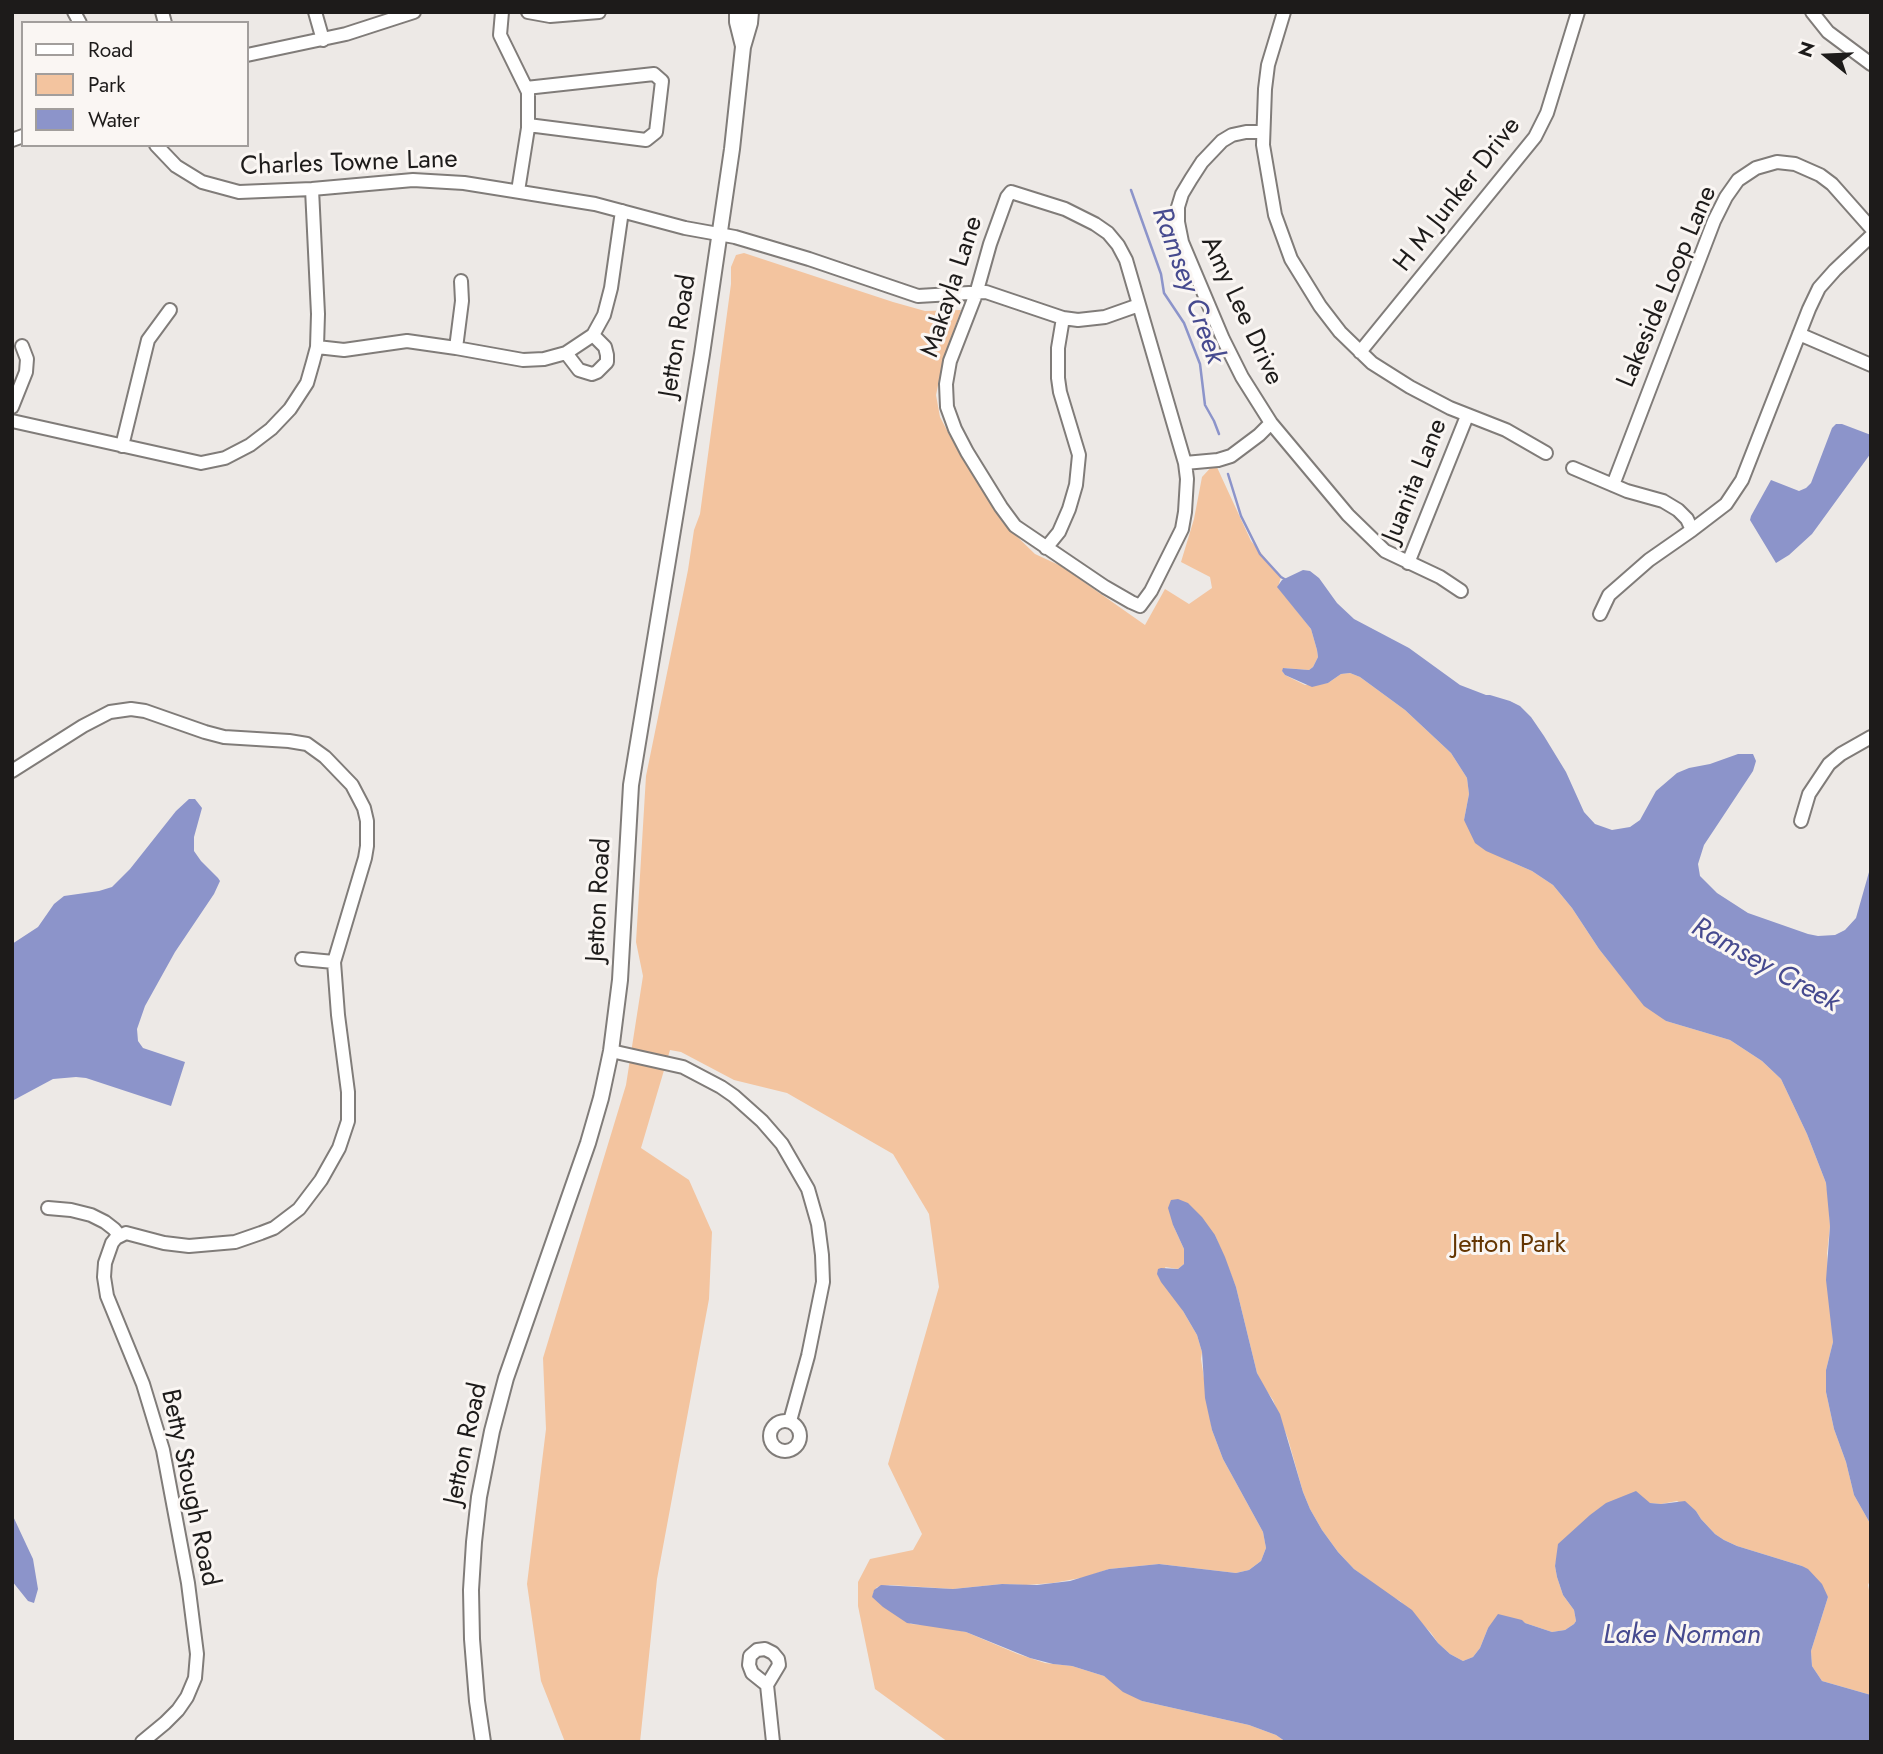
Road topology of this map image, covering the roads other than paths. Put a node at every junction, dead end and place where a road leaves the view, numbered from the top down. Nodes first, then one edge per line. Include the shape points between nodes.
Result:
1 (315, 12) edge
2 (414, 12) edge
3 (502, 12) edge
4 (528, 12) edge
5 (599, 12) edge
6 (737, 12) edge
7 (751, 12) edge
8 (1284, 12) edge
9 (1578, 12) edge
10 (1812, 12) edge
11 (323, 40) junction
12 (743, 47) junction
13 (248, 55) edge
14 (1871, 64) edge
15 (526, 88) junction
16 (528, 125) junction
17 (1263, 132) junction
18 (158, 147) edge
19 (312, 189) junction
20 (518, 191) junction
21 (622, 211) junction
22 (1871, 228) edge
23 (719, 236) junction
24 (1871, 236) edge
25 (461, 281) dead end
26 (976, 294) junction
27 (1139, 305) junction
28 (170, 310) dead end
29 (1063, 318) junction
30 (1799, 334) junction
31 (593, 335) junction
32 (22, 346) dead end
33 (317, 347) junction
34 (456, 348) junction
35 (1360, 352) junction
36 (566, 353) junction
37 (1871, 365) edge
38 (12, 407) edge
39 (1467, 416) junction
40 (12, 421) edge
41 (1271, 423) junction
42 (122, 446) junction
43 (1546, 453) dead end
44 (1185, 463) junction
45 (1573, 468) dead end
46 (1613, 485) junction
47 (1692, 530) junction
48 (1046, 548) junction
49 (1408, 563) junction
50 (1461, 591) dead end
51 (1600, 614) dead end
52 (1871, 737) edge
53 (12, 771) edge
54 (1801, 821) dead end
55 (302, 959) dead end
56 (334, 962) junction
57 (611, 1051) junction
58 (48, 1208) dead end
59 (120, 1236) junction
60 (790, 1421) dead end
61 (767, 1685) dead end
62 (142, 1742) edge
63 (483, 1742) edge
64 (773, 1742) edge

1 - 11 street
2 - 11 street
3 - 15 street via 500,35
4 - 5 street via 550,16
6 - 12 street, Jetton Road
7 - 12 street, Jetton Road
8 - 17 street via 1268,65
9 - 35 street, H M Junker Drive via 1547,113 1535,137
10 - 14 street via 1828,32
11 - 13 street
12 - 23 street, Jetton Road
15 - 16 street
15 - 16 street via 654,74 662,81 656,132 646,140
16 - 20 street
17 - 35 street via 1275,215 1291,260 1320,306
17 - 41 street, Amy Lee Drive via 1232,135 1202,162 1182,194 1178,222 1223,339
18 - 19 street, Charles Towne Lane via 176,166 220,188 239,192
19 - 20 street, Charles Towne Lane via 413,180
19 - 33 street
20 - 21 street, Charles Towne Lane
21 - 23 street, Charles Towne Lane
21 - 31 street via 607,306
22 - 46 street, Lakeside Loop Lane via 1832,184 1795,164 1777,162 1738,180 1714,221
23 - 26 street, Charles Towne Lane via 809,259 918,296
23 - 57 street, Jetton Road via 631,785 620,980
24 - 30 street via 1819,288
25 - 34 street
26 - 27 street, Makayla Lane via 1011,192 1081,216 1108,233 1126,260
26 - 29 street, Charles Towne Lane via 986,292
26 - 48 street, Makayla Lane via 950,361 947,407 1001,507 1015,526
27 - 29 street, Charles Towne Lane via 1091,320
27 - 44 street, Makayla Lane
28 - 42 street via 148,340
29 - 48 street via 1058,378 1079,455 1069,509
30 - 37 street
30 - 47 street via 1742,481 1726,504
31 - 36 street
31 - 36 street via 607,355 607,362 597,372 579,370
32 - 38 street via 26,372
33 - 34 street via 344,350 407,341
33 - 42 street via 307,383 290,409 271,429 236,453 201,463
34 - 36 street via 523,360
35 - 39 street via 1410,387
39 - 43 street via 1506,430
39 - 49 street, Juanita Lane
40 - 42 street
41 - 44 street via 1231,456
41 - 49 street, Amy Lee Drive via 1362,530 1385,551
44 - 48 street, Makayla Lane via 1182,529 1140,606
45 - 46 street
46 - 47 street via 1663,501 1687,519
47 - 51 street via 1609,594
49 - 50 street, Amy Lee Drive
52 - 54 street via 1829,764 1809,793
53 - 56 street via 100,717 131,709 224,737 313,747 352,785 367,821 365,858
55 - 56 street
56 - 59 street via 348,1121 339,1147 310,1196 274,1228 235,1242 189,1247 132,1233
57 - 60 street via 683,1067 721,1087 782,1144 808,1189 818,1224 823,1282
57 - 63 street, Jetton Road via 588,1143 506,1378 484,1465 471,1590 474,1674
58 - 59 street via 90,1215
59 - 62 street, Betty Stough Road via 108,1253 105,1286 163,1450 197,1654 187,1697
61 - 64 street

